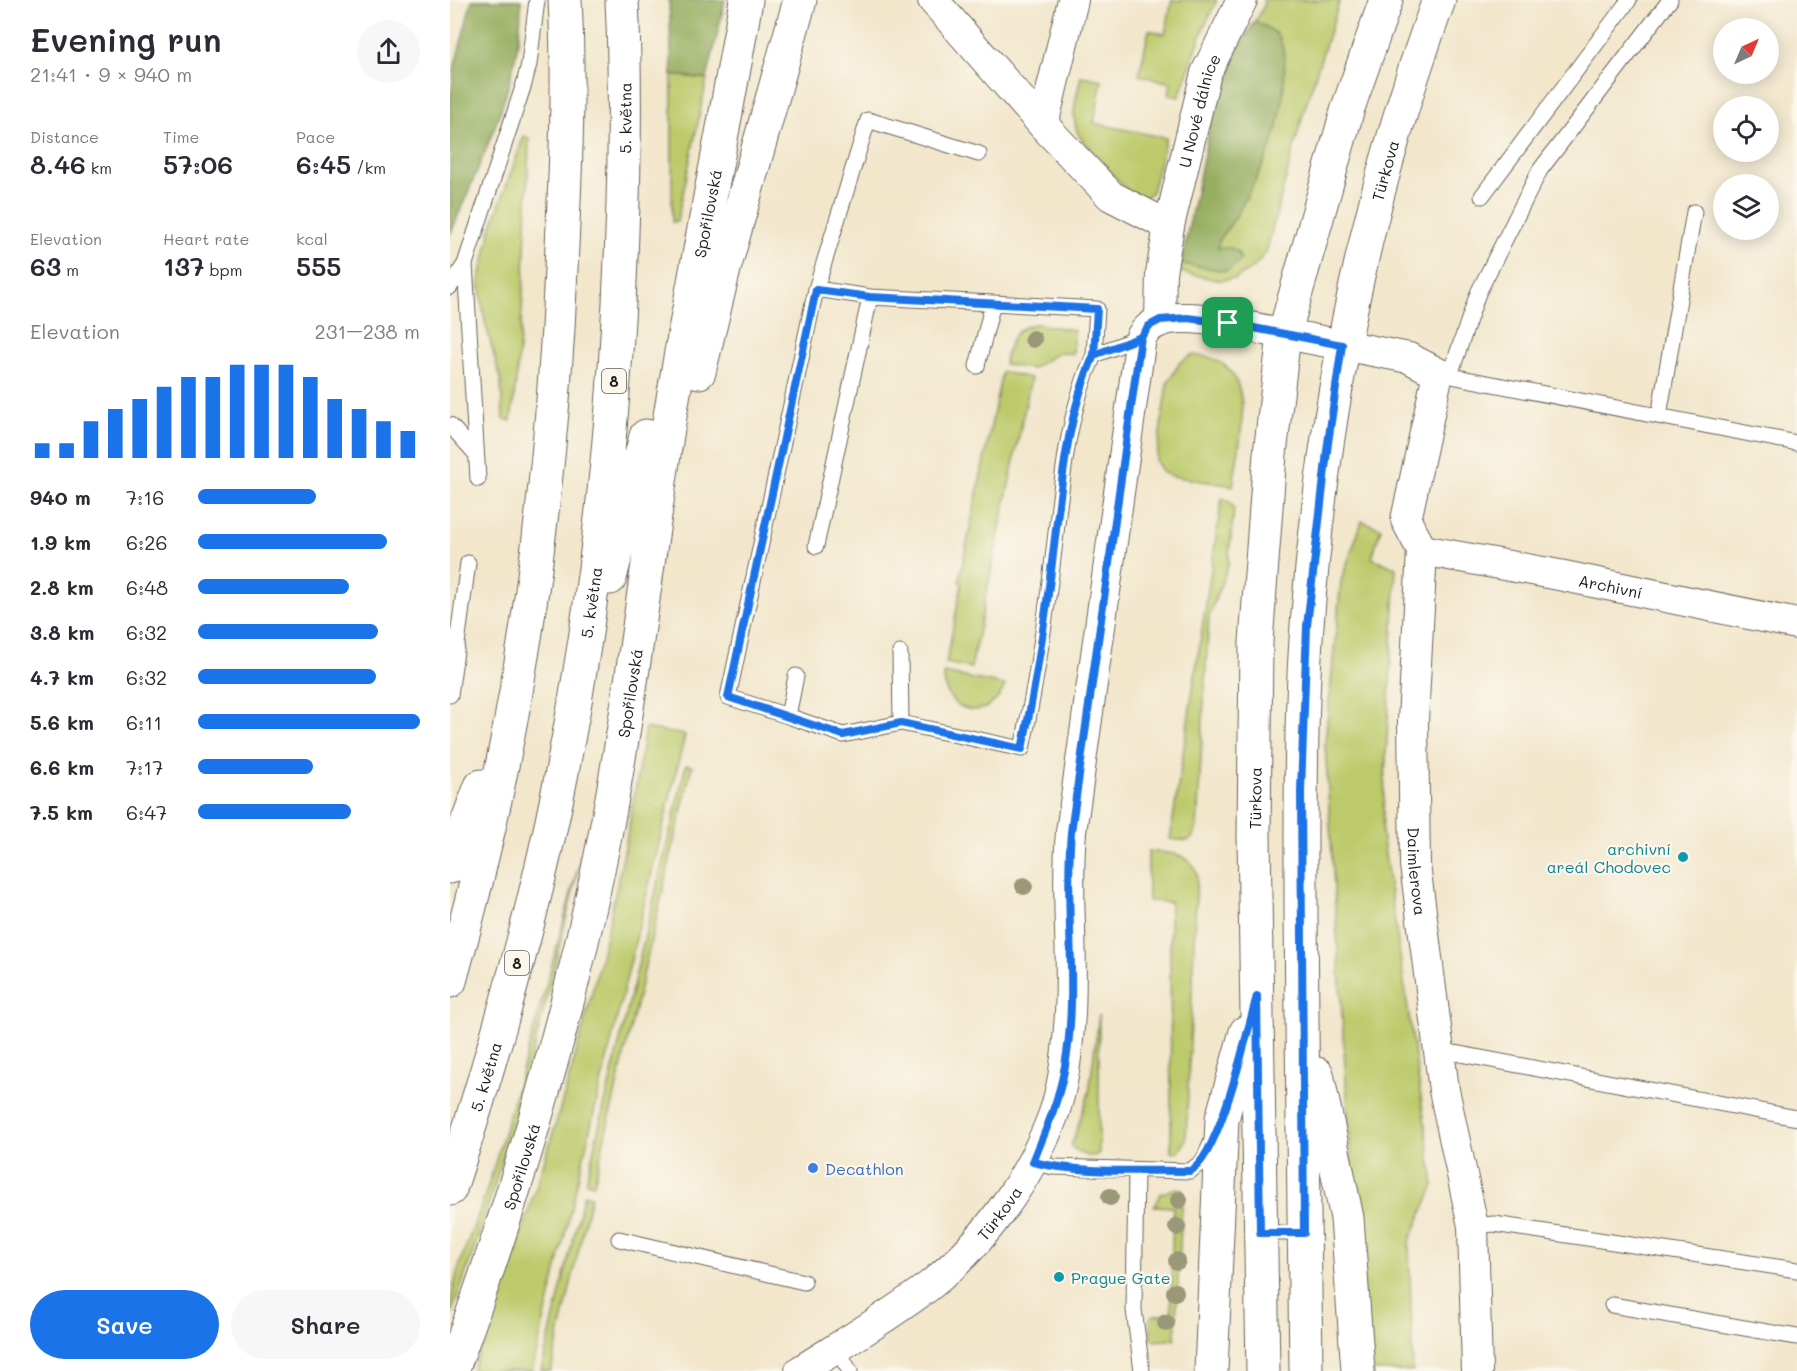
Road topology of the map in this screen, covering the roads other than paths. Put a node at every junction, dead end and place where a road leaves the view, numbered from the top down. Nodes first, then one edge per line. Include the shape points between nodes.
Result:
1 (537, 0) edge
2 (565, 0) edge
3 (622, 0) edge
4 (744, 0) edge
5 (800, 0) edge
6 (933, 0) edge
7 (1073, 0) edge
8 (1242, 0) edge
9 (1386, 0) edge
10 (1439, 0) edge
11 (1628, 0) edge
12 (1670, 0) edge
13 (1043, 125) junction
14 (979, 154) dead end
15 (1482, 196) dead end
16 (1694, 212) dead end
17 (1169, 226) junction
18 (465, 264) junction
19 (450, 287) edge
20 (816, 290) junction
21 (870, 297) junction
22 (993, 303) junction
23 (1151, 329) junction
24 (1284, 335) junction
25 (1342, 345) junction
26 (1094, 355) junction
27 (977, 366) dead end
28 (1444, 374) junction
29 (1659, 416) junction
30 (450, 425) edge
31 (1797, 442) edge
32 (476, 454) junction
33 (478, 478) dead end
34 (816, 546) dead end
35 (1422, 550) junction
36 (450, 576) edge
37 (1797, 624) edge
38 (900, 653) dead end
39 (796, 676) dead end
40 (450, 695) edge
41 (513, 704) junction
42 (788, 716) junction
43 (626, 723) junction
44 (901, 723) junction
45 (569, 734) junction
46 (450, 867) edge
47 (450, 981) edge
48 (1257, 996) junction
49 (1302, 1002) junction
50 (1439, 1050) junction
51 (1797, 1118) edge
52 (1222, 1119) junction
53 (1033, 1162) junction
54 (1136, 1170) junction
55 (450, 1188) edge
56 (1473, 1226) junction
57 (1260, 1233) junction
58 (1304, 1233) junction
59 (619, 1239) dead end
60 (1797, 1270) edge
61 (804, 1282) dead end
62 (1612, 1305) dead end
63 (1797, 1337) edge
64 (843, 1360) edge
65 (452, 1371) edge
66 (800, 1371) edge
67 (1142, 1371) edge
68 (1210, 1371) edge
69 (1263, 1371) edge
70 (1306, 1371) edge
71 (1358, 1371) edge
72 (1476, 1371) edge

1 - 18 lane via 524,84
2 - 41 main road via 566,183 553,417 535,574
3 - 45 main road, 5. května / 8 via 624,177 617,338 594,573
4 - 43 main road, Spořilovská via 673,399
4 - 45 main road via 699,160 641,464
5 - 43 main road via 699,371
6 - 13 street
7 - 13 street
8 - 17 street, U Nové dálnice via 1206,73
9 - 24 main road, Türkova via 1344,120
10 - 25 main road, Türkova via 1415,64
11 - 15 lane
12 - 28 lane via 1540,170 1478,293
13 - 17 street via 1111,196
14 - 20 lane via 868,120
16 - 29 lane
17 - 23 street, U Nové dálnice
18 - 19 lane
18 - 32 lane
20 - 21 lane
20 - 42 lane via 728,697
21 - 22 lane
21 - 34 lane
22 - 26 lane via 1097,309
22 - 27 lane
23 - 24 street via 1187,318
23 - 26 lane
23 - 53 street, Türkova via 1071,832 1067,867 1070,1024 1065,1066 1053,1114
24 - 25 street
24 - 48 main road, Türkova via 1269,465 1256,642
25 - 28 street via 1409,358
25 - 49 main road, Türkova via 1307,626 1301,791
26 - 44 lane via 1067,442 1039,671 1022,749
28 - 29 lane
28 - 35 street via 1406,520
29 - 31 lane
30 - 32 lane
32 - 33 lane
35 - 37 street, Archivní
35 - 50 street, Daimlerova via 1412,789 1415,865
36 - 40 lane via 467,570
38 - 44 lane
39 - 42 lane
41 - 46 main road
41 - 47 main road via 471,907
42 - 44 lane via 843,735
43 - 65 main road, Spořilovská via 598,869 553,1061 515,1190
45 - 55 main road, 5. května / 8 via 517,965
48 - 52 main road
48 - 57 main road, Türkova
49 - 58 main road, Türkova
49 - 71 main road via 1347,1218
50 - 51 lane
50 - 56 street, Daimlerova
52 - 54 lane via 1197,1168
52 - 68 main road
53 - 54 lane via 1053,1167
53 - 64 street, Türkova via 1002,1208 950,1268 894,1310
54 - 67 lane via 1134,1310
56 - 60 lane via 1494,1224
56 - 72 street, Daimlerova
57 - 58 lane
57 - 69 main road, Türkova
58 - 70 main road, Türkova
59 - 61 lane
62 - 63 lane
64 - 66 street, Türkova

